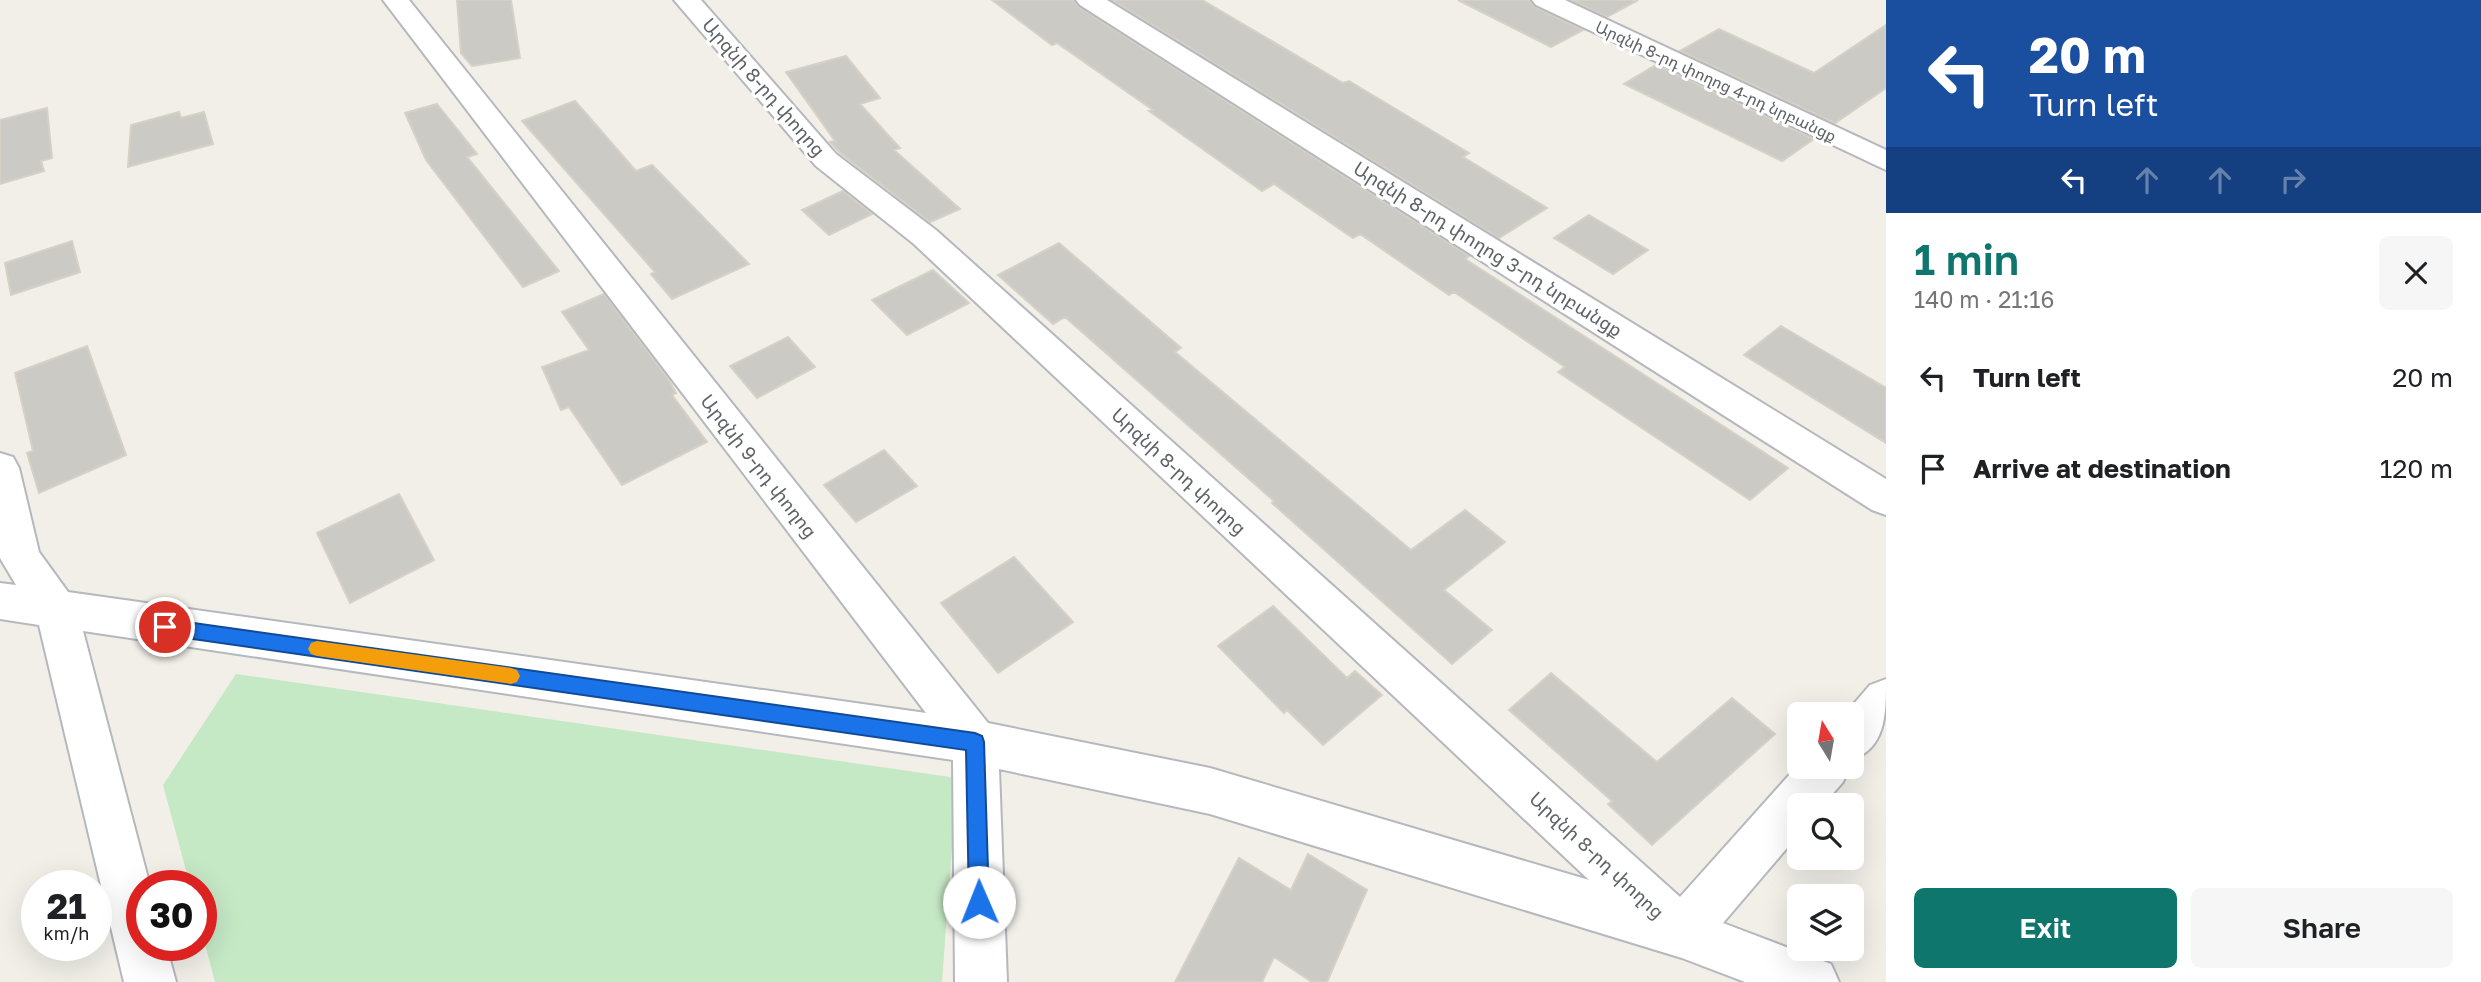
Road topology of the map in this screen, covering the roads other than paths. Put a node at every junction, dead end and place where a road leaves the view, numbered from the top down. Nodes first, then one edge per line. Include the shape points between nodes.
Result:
1 (396, 0) edge
2 (687, 0) edge
3 (1089, 0) edge
4 (1545, 0) edge
5 (1886, 161) edge
6 (0, 468) edge
7 (1886, 499) edge
8 (0, 601) edge
9 (57, 611) junction
10 (1886, 699) edge
11 (1864, 725) edge
12 (975, 742) junction
13 (1816, 779) edge
14 (1682, 933) junction
15 (150, 982) edge
16 (981, 982) edge
17 (1813, 982) edge

1 - 12 street, Արզնի 9-րդ փողոց
2 - 14 street, Արզնի 8-րդ փողոց via 826,160 925,237
3 - 7 street, Արզնի 8-րդ փողոց 3-րդ նրբանցք
4 - 5 street, Արզնի 8-րդ փողոց 4-րդ նրբանցք
6 - 9 street via 20,558
8 - 9 street
9 - 12 street
9 - 15 street
10 - 11 street
12 - 14 street via 1210,791
12 - 16 street
13 - 14 street
14 - 17 street

